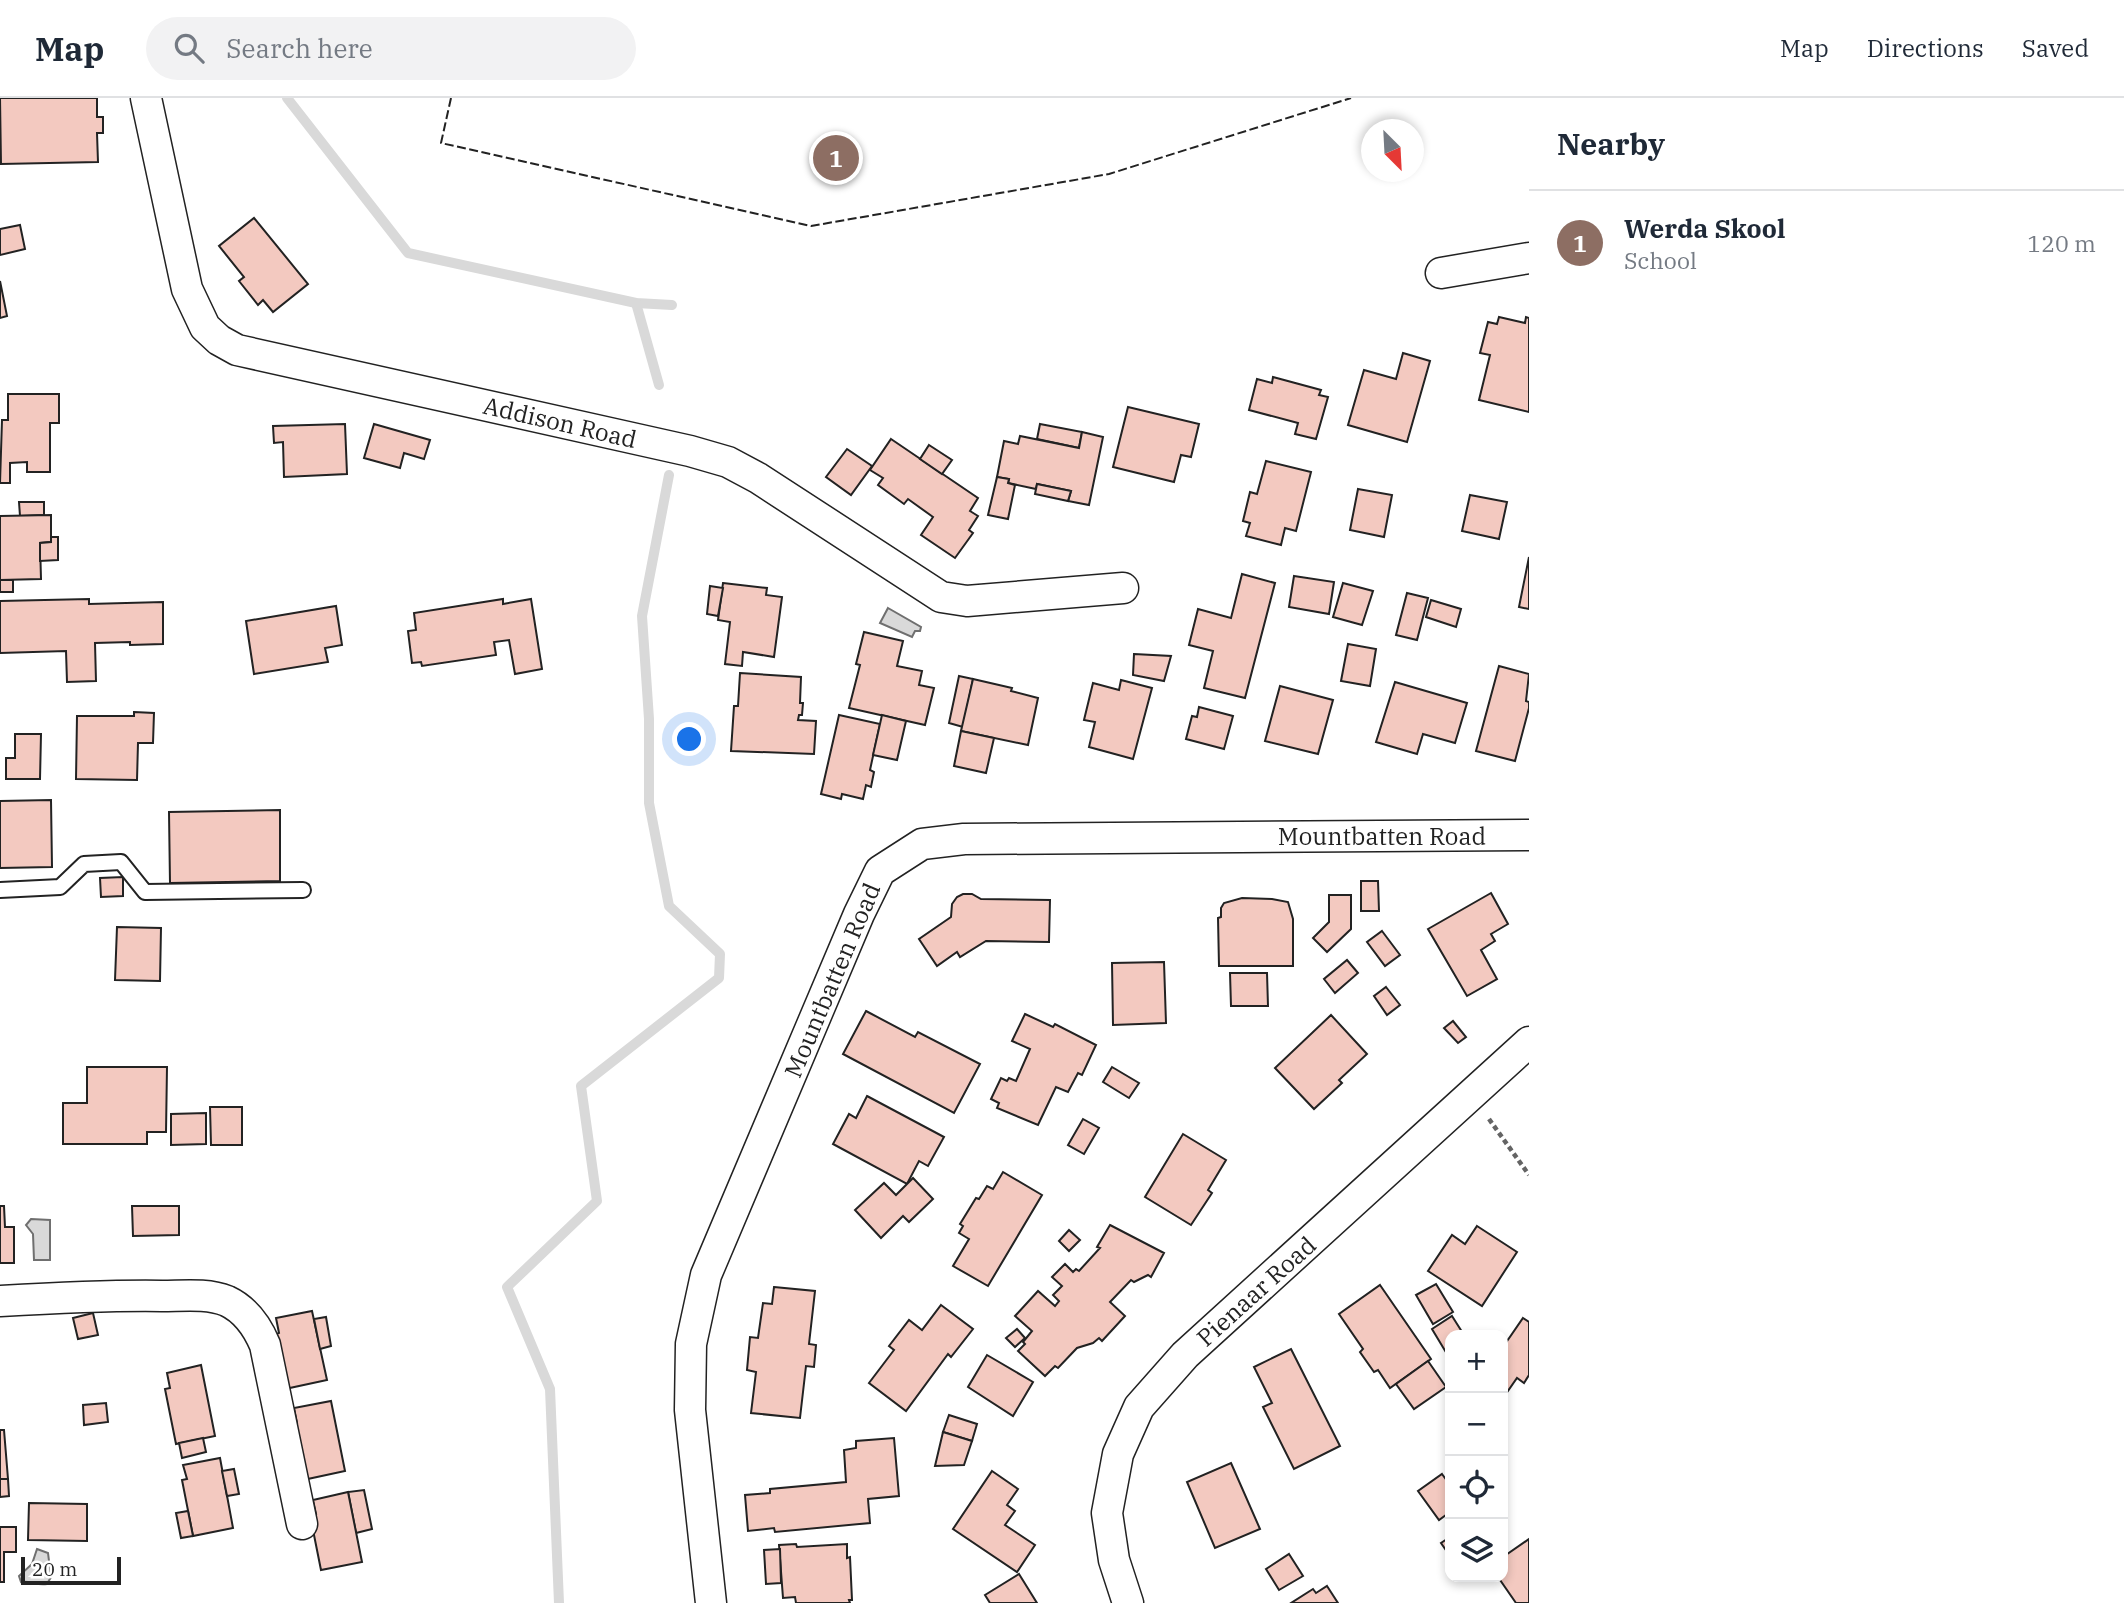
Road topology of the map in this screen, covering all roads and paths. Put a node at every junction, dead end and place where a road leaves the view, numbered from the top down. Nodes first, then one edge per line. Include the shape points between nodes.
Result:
1 (146, 98) edge
2 (1529, 258) edge
3 (1441, 274) dead end
4 (1123, 588) dead end
5 (1529, 835) edge
6 (0, 890) edge
7 (303, 890) dead end
8 (1529, 1042) edge
9 (1472, 1095) junction
10 (1529, 1175) edge
11 (0, 1301) edge
12 (302, 1524) dead end
13 (711, 1603) edge
14 (1128, 1603) edge

1 - 4 street, Addison Road via 187,289 205,327 237,350 728,462 941,597 967,601
2 - 3 street
5 - 13 street, Mountbatten Road via 964,839 922,844 880,871 706,1275 691,1344 690,1410
6 - 7 lane via 60,887 84,864 121,862 145,892
8 - 9 street, Pienaar Road
9 - 10 path
9 - 14 street, Pienaar Road via 1185,1355 1139,1406 1118,1454 1107,1513 1114,1560
11 - 12 street via 205,1296 226,1301 246,1314 265,1345

